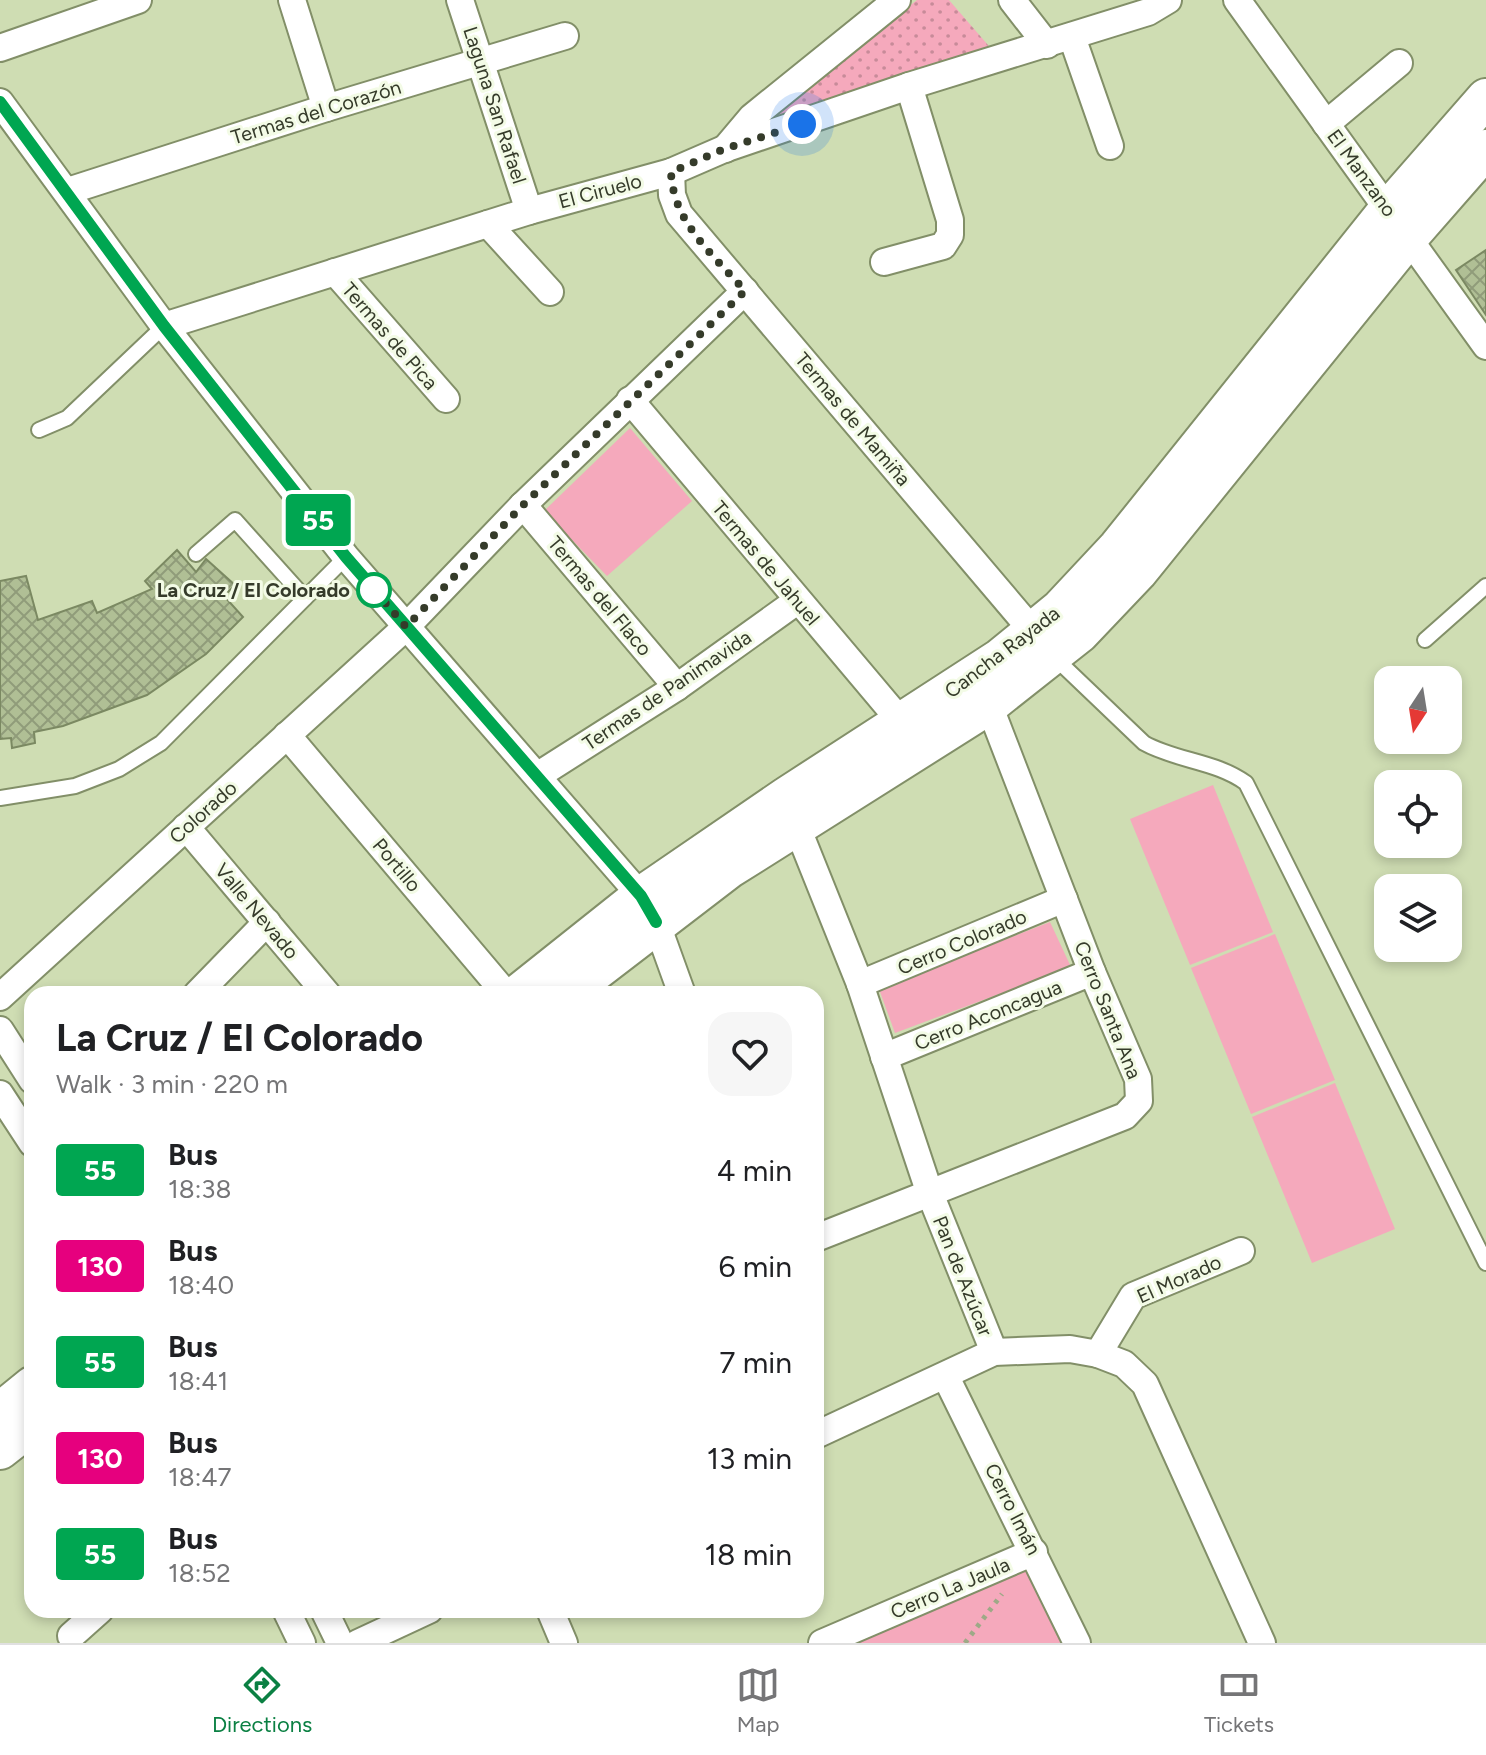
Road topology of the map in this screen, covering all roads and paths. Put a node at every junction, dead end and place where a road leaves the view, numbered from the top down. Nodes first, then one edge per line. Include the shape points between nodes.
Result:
1 (292, 0) edge
2 (460, 0) edge
3 (897, 0) edge
4 (1012, 0) edge
5 (1168, 0) edge
6 (1237, 0) edge
7 (128, 1) edge
8 (565, 36) dead end
9 (1059, 41) junction
10 (0, 48) edge
11 (481, 62) junction
12 (1399, 63) dead end
13 (909, 86) junction
14 (1486, 98) edge
15 (326, 108) junction
16 (2, 110) edge
17 (1326, 124) junction
18 (1110, 146) dead end
19 (724, 149) junction
20 (1486, 149) edge
21 (671, 172) junction
22 (68, 191) junction
23 (529, 211) junction
24 (488, 224) junction
25 (1398, 224) junction
26 (884, 262) dead end
27 (335, 272) junction
28 (745, 291) junction
29 (550, 292) dead end
30 (164, 326) junction
31 (1486, 346) edge
32 (446, 399) dead end
33 (630, 400) junction
34 (39, 430) dead end
35 (523, 505) junction
36 (196, 554) dead end
37 (346, 557) junction
38 (1486, 586) edge
39 (305, 598) junction
40 (797, 601) junction
41 (406, 627) junction
42 (1425, 640) dead end
43 (1044, 644) junction
44 (677, 687) junction
45 (989, 705) junction
46 (903, 724) junction
47 (287, 735) junction
48 (537, 776) junction
49 (0, 798) edge
50 (186, 827) junction
51 (797, 827) junction
52 (1064, 899) junction
53 (648, 909) junction
54 (267, 922) junction
55 (1092, 972) junction
56 (860, 984) junction
57 (205, 986) edge
58 (320, 986) edge
59 (499, 986) edge
60 (530, 986) edge
61 (574, 986) edge
62 (679, 986) edge
63 (0, 997) edge
64 (0, 1030) edge
65 (884, 1057) junction
66 (24, 1068) edge
67 (0, 1094) edge
68 (24, 1131) edge
69 (929, 1191) junction
70 (824, 1235) edge
71 (1241, 1251) dead end
72 (1486, 1263) edge
73 (994, 1352) junction
74 (1098, 1354) junction
75 (946, 1377) junction
76 (24, 1392) edge
77 (0, 1412) edge
78 (24, 1431) edge
79 (824, 1431) edge
80 (0, 1450) edge
81 (1034, 1552) junction
82 (91, 1618) edge
83 (290, 1618) edge
84 (328, 1618) edge
85 (412, 1618) edge
86 (553, 1618) edge
87 (71, 1636) dead end
88 (302, 1643) edge
89 (340, 1643) edge
90 (358, 1643) edge
91 (564, 1643) edge
92 (822, 1643) edge
93 (965, 1643) edge
94 (1077, 1643) edge
95 (1262, 1643) edge

1 - 15 street
2 - 11 street, Laguna San Rafael
3 - 19 street via 752,117
4 - 9 street
5 - 9 street, El Ciruelo via 1148,12
6 - 17 street, El Manzano
7 - 10 street
8 - 11 street, Termas del Corazón
9 - 13 street, El Ciruelo
9 - 18 street
11 - 15 street, Termas del Corazón
11 - 23 street, Laguna San Rafael
12 - 17 street
13 - 19 street, El Ciruelo
13 - 26 street via 950,235 943,246
14 - 25 street, Cancha Rayada
15 - 22 street, Termas del Corazón
16 - 22 street
17 - 25 street, El Manzano
19 - 21 street, El Ciruelo
20 - 25 street, Cancha Rayada
21 - 23 street, El Ciruelo
21 - 28 street, Termas de Mamiña via 679,214
22 - 30 street
23 - 24 street, El Ciruelo
24 - 27 street, El Ciruelo
24 - 29 street
25 - 31 street, El Manzano
25 - 43 street, Cancha Rayada via 1138,572
27 - 30 street, El Ciruelo
27 - 32 street, Termas de Pica
28 - 33 street, Colorado
28 - 43 street, Termas de Mamiña
30 - 34 lane via 67,418
30 - 37 street
33 - 35 street, Colorado
33 - 40 street, Termas de Jahuel
35 - 41 street, Colorado
35 - 44 street, Termas del Flaco
36 - 39 lane via 235,520
37 - 39 lane
37 - 41 street
38 - 42 lane
39 - 49 lane via 161,743 119,769 75,786
40 - 44 street, Termas de Panimavida
40 - 46 street, Termas de Jahuel
41 - 47 street, Colorado
41 - 48 street
43 - 45 street, Cancha Rayada
43 - 46 street, Cancha Rayada
43 - 72 lane via 1144,743 1231,772 1246,783
44 - 48 street, Termas de Panimavida
45 - 51 street, Cancha Rayada
45 - 52 street, Cerro Santa Ana
46 - 53 street, Cancha Rayada via 787,796
47 - 50 street, Colorado
47 - 59 street, Portillo
48 - 53 street
50 - 54 street, Valle Nevado
50 - 63 street, Colorado
51 - 53 street, Cancha Rayada via 729,869
51 - 56 street, Pan de Azúcar
52 - 55 street, Cerro Santa Ana
52 - 56 street, Cerro Colorado
53 - 60 street, Cancha Rayada
53 - 61 street, Cancha Rayada
53 - 62 street
54 - 57 street
54 - 58 street, Valle Nevado
55 - 65 street, Cerro Aconcagua
55 - 69 street, Cerro Santa Ana via 1138,1079 1139,1101 1133,1110
56 - 65 street, Pan de Azúcar
64 - 66 street
65 - 69 street, Pan de Azúcar
67 - 68 street
69 - 70 street
69 - 73 street, Pan de Azúcar
71 - 74 street, El Morado via 1133,1296
73 - 74 street, Pan de Azúcar via 1070,1349
73 - 75 street
74 - 95 street, Pan de Azúcar via 1124,1364 1145,1384
75 - 79 street
75 - 81 street, Cerro Imán
76 - 77 street
78 - 80 street
81 - 92 street, Cerro La Jaula
81 - 93 path
81 - 94 street, Cerro Imán
82 - 87 street
83 - 88 street
84 - 89 street
85 - 90 street
86 - 91 street

